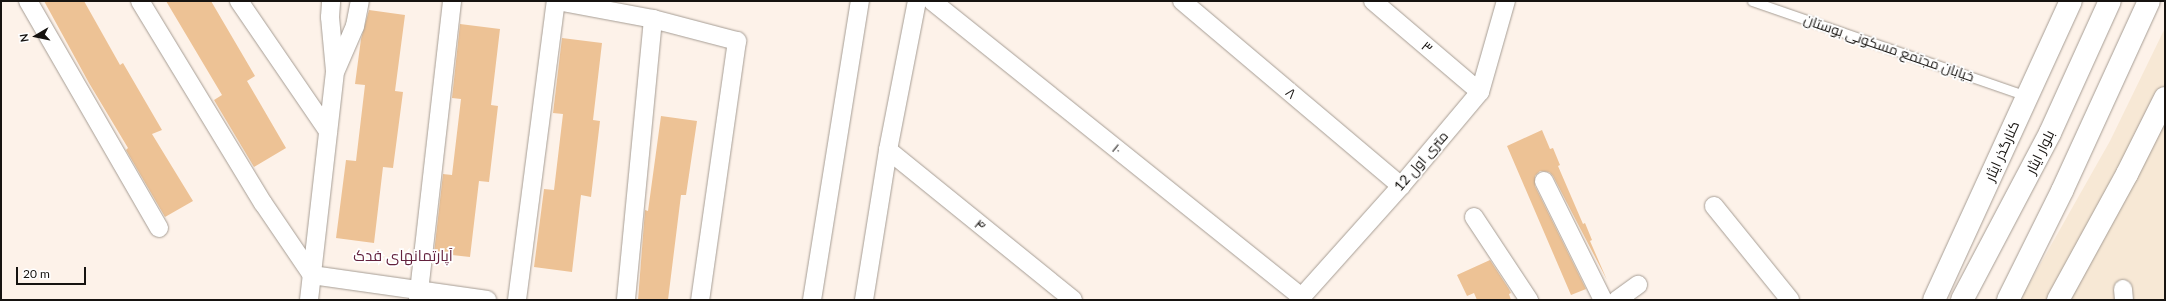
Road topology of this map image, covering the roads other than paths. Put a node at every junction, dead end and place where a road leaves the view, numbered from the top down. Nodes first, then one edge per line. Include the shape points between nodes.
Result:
1 (28, 1) edge
2 (140, 1) edge
3 (239, 1) edge
4 (331, 1) edge
5 (360, 1) edge
6 (452, 1) edge
7 (557, 1) edge
8 (860, 1) edge
9 (916, 1) edge
10 (932, 1) edge
11 (1373, 1) edge
12 (1506, 1) edge
13 (1752, 1) edge
14 (2070, 1) edge
15 (2110, 1) edge
16 (2149, 1) edge
17 (1186, 2) edge
18 (653, 20) junction
19 (335, 71) junction
20 (1480, 92) junction
21 (2026, 96) junction
22 (2165, 98) edge
23 (328, 131) junction
24 (888, 150) junction
25 (1544, 181) dead end
26 (1400, 186) junction
27 (1714, 206) dead end
28 (1474, 217) dead end
29 (159, 228) dead end
30 (312, 275) junction
31 (1638, 285) dead end
32 (419, 295) edge
33 (1300, 298) edge
34 (309, 300) edge
35 (487, 300) edge
36 (517, 300) edge
37 (626, 300) edge
38 (700, 300) edge
39 (812, 300) edge
40 (864, 300) edge
41 (1073, 300) edge
42 (1529, 300) edge
43 (1603, 300) edge
44 (1617, 300) edge
45 (1790, 300) edge
46 (1934, 300) edge
47 (1962, 300) edge
48 (2008, 300) edge
49 (2058, 300) edge

1 - 29 street
2 - 30 street via 263,203
3 - 23 street
4 - 19 street
5 - 19 street via 355,26
6 - 32 street
7 - 18 street
7 - 36 street
8 - 39 street
9 - 24 street
10 - 33 street, ۱۰
11 - 20 street, ۳
12 - 20 street, 12 متری اول
13 - 21 lane, خیابان مجتمع مسکونی بوستان
14 - 21 main road, کنارگذر ایثار
15 - 47 main road, بلوار ایثار via 2050,133
16 - 48 main road via 2062,191
17 - 26 street, ۸
18 - 37 street
18 - 38 street via 737,41
19 - 23 street
20 - 26 street, 12 متری اول
21 - 46 main road, کنارگذر ایثار
22 - 49 main road
23 - 30 street
24 - 40 street
24 - 41 street, ۴
25 - 43 street
26 - 33 street, 12 متری اول
27 - 45 street
28 - 42 street
30 - 32 street
30 - 34 street
31 - 44 street
32 - 35 street

